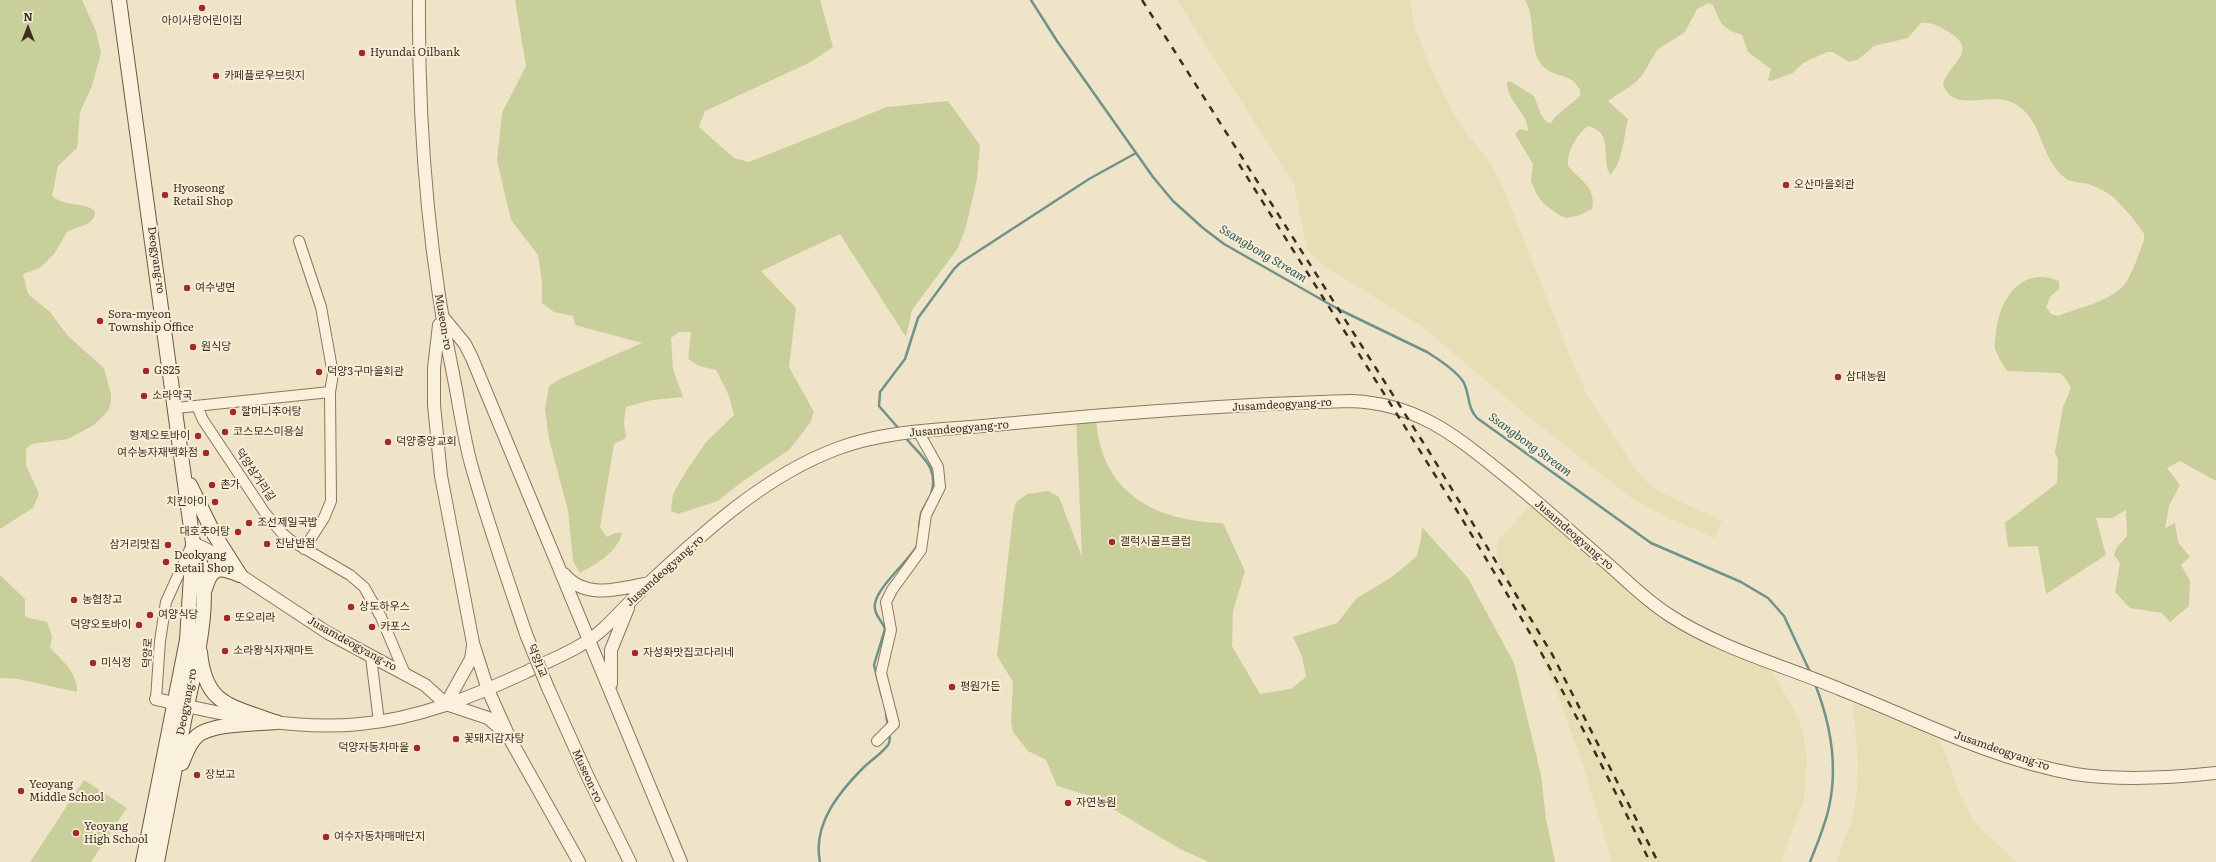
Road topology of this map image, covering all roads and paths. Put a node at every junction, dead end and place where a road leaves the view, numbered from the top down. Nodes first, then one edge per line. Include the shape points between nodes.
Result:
1 (119, 0) edge
2 (419, 0) edge
3 (299, 241) dead end
4 (440, 314) junction
5 (330, 392) junction
6 (197, 406) junction
7 (176, 408) junction
8 (916, 433) junction
9 (184, 471) junction
10 (193, 543) junction
11 (304, 549) junction
12 (560, 570) junction
13 (240, 575) junction
14 (649, 583) junction
15 (204, 592) junction
16 (631, 601) junction
17 (526, 634) joint
18 (590, 639) junction
19 (199, 640) junction
20 (473, 643) junction
21 (371, 657) junction
22 (405, 674) junction
23 (548, 688) joint
24 (488, 690) junction
25 (612, 694) junction
26 (156, 699) joint
27 (446, 704) junction
28 (181, 705) junction
29 (276, 722) junction
30 (379, 722) junction
31 (511, 741) junction
32 (877, 741) dead end
33 (2216, 773) edge
34 (170, 793) junction
35 (143, 862) edge
36 (157, 862) edge
37 (579, 862) edge
38 (630, 862) edge
39 (681, 862) edge

1 - 7 main road, Deogyang-ro
2 - 4 street, Museon-ro via 418,79 421,135
3 - 5 street via 321,307 333,374
4 - 12 street via 465,344 472,358
4 - 17 street, Museon-ro via 471,462 496,548
4 - 20 street via 434,368 434,405 442,476
5 - 6 street
5 - 11 street via 331,501 324,518
6 - 7 street
6 - 11 street, 덕양삼거리길 via 203,420 265,513 281,532
7 - 9 main road, Deogyang-ro
8 - 14 street, Jusamdeogyang-ro via 858,442 837,449 780,478 736,509
8 - 32 street via 938,467 940,487 926,515 921,550 886,602 891,630 881,673 894,718 893,726
8 - 33 street, Jusamdeogyang-ro via 1076,418 1325,402 1374,402 1396,407 1426,418 1457,437 1668,615 1727,645 1982,746 2056,770 2138,778
9 - 10 main road, Deogyang-ro
9 - 13 main road via 214,534
10 - 13 street, Jusamdeogyang-ro via 218,555
10 - 15 main road, Deogyang-ro via 201,562
10 - 26 street, 덕양로 via 169,593 164,611
10 - 28 main road, Deogyang-ro
11 - 22 street, 덕양삼거리길 via 350,575 364,587 381,617
12 - 14 street via 575,584 597,591
12 - 18 street
13 - 15 main road via 226,570 216,570 210,576
13 - 21 street, Jusamdeogyang-ro via 328,633
14 - 16 street, Jusamdeogyang-ro
15 - 19 main road, Deogyang-ro
16 - 18 street, Jusamdeogyang-ro
16 - 25 street via 612,650
17 - 23 street, 덕양1교, bridge
18 - 24 street, Jusamdeogyang-ro
18 - 25 street
19 - 28 main road, Deogyang-ro
19 - 29 main road via 204,677 213,694 234,706
20 - 24 street
20 - 27 street via 471,659
21 - 22 street, Jusamdeogyang-ro
21 - 30 street
22 - 27 street, Jusamdeogyang-ro via 428,687
23 - 38 street, Museon-ro
24 - 27 street, Jusamdeogyang-ro
24 - 31 street
25 - 39 street
26 - 28 street
27 - 30 street
27 - 31 street via 488,718 500,727
28 - 29 street
28 - 34 main road, Deogyang-ro
28 - 35 main road, Deogyang-ro
29 - 30 street via 340,726
29 - 34 main road via 212,728 198,735 188,748
31 - 37 street
34 - 36 main road, Deogyang-ro

